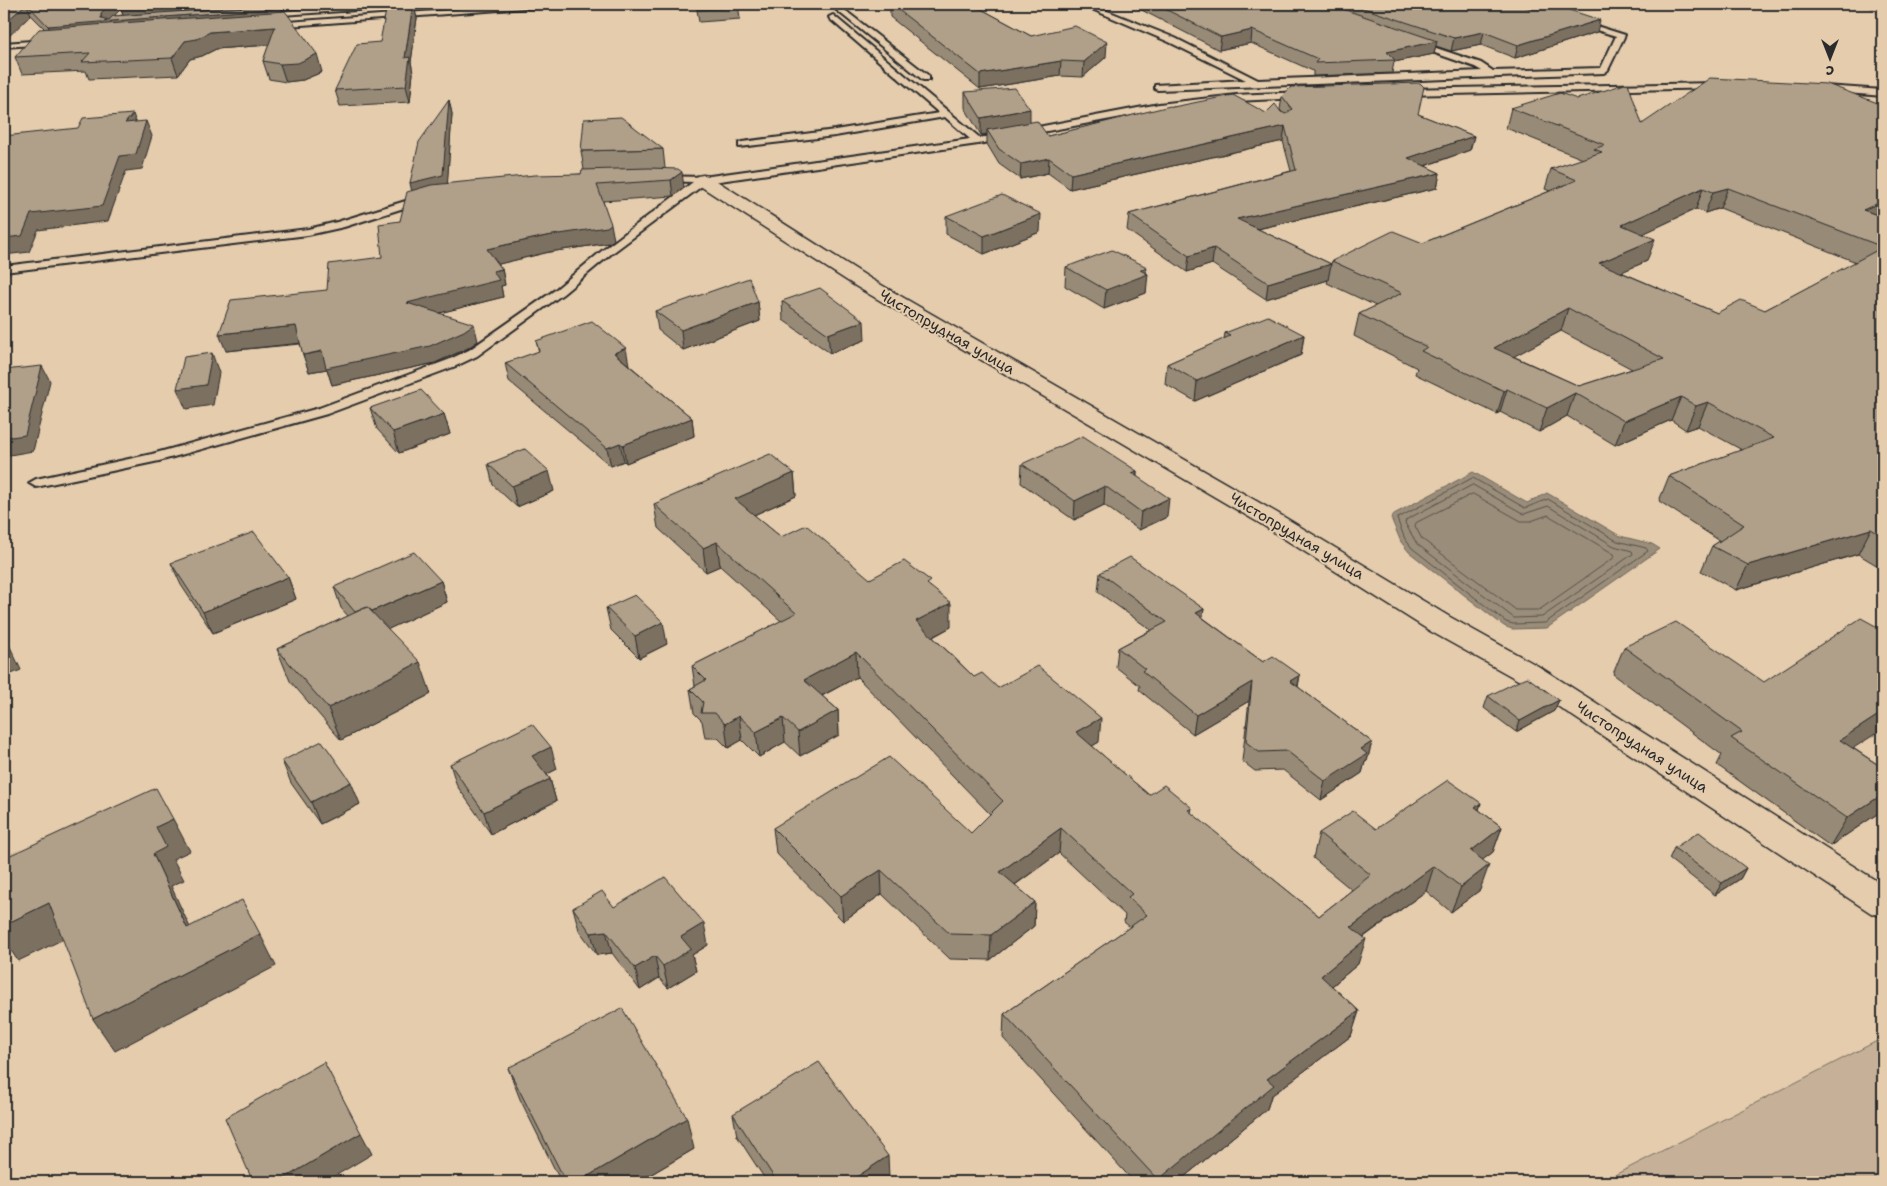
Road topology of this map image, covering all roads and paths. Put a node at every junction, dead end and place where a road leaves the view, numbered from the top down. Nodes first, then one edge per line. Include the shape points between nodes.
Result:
1 (273, 4) edge
2 (413, 4) edge
3 (418, 4) edge
4 (553, 4) edge
5 (833, 4) edge
6 (1084, 4) edge
7 (1520, 4) edge
8 (1867, 4) edge
9 (267, 14) junction
10 (258, 15) edge
11 (833, 17) dead end
12 (1566, 18) edge
13 (1883, 18) edge
14 (1576, 20) edge
15 (267, 26) edge
16 (1403, 39) edge
17 (52, 42) edge
18 (4, 45) edge
19 (1581, 71) junction
20 (1490, 73) junction
21 (926, 78) dead end
22 (1257, 82) junction
23 (1727, 86) edge
24 (1158, 87) dead end
25 (1599, 88) junction
26 (1816, 89) edge
27 (1854, 91) junction
28 (1390, 92) edge
29 (1883, 93) edge
30 (1312, 95) edge
31 (1264, 97) junction
32 (1864, 103) edge
33 (1270, 106) edge
34 (947, 114) junction
35 (978, 141) junction
36 (742, 145) dead end
37 (651, 178) edge
38 (703, 180) junction
39 (434, 196) edge
40 (4, 269) edge
41 (36, 483) dead end
42 (1883, 903) edge

1 - 9 lane
2 - 3 lane
2 - 9 lane
4 - 15 lane
5 - 21 lane
6 - 22 lane via 1172,40
7 - 12 lane
8 - 13 path
9 - 10 lane
11 - 34 lane
14 - 19 lane via 1621,35 1604,70
16 - 20 lane via 1478,65
17 - 18 lane
19 - 20 lane
19 - 25 lane
20 - 22 lane
22 - 24 lane
23 - 25 lane
25 - 28 lane
26 - 27 lane
27 - 29 lane
27 - 32 lane
30 - 31 lane
31 - 33 lane
31 - 35 lane via 1159,107
34 - 35 lane
34 - 36 lane via 835,134
35 - 38 lane
37 - 38 lane
38 - 41 lane via 473,354 324,411 154,458
38 - 42 street, Чистопрудная улица via 864,283 1270,518 1440,624 1528,673
39 - 40 lane via 308,232

